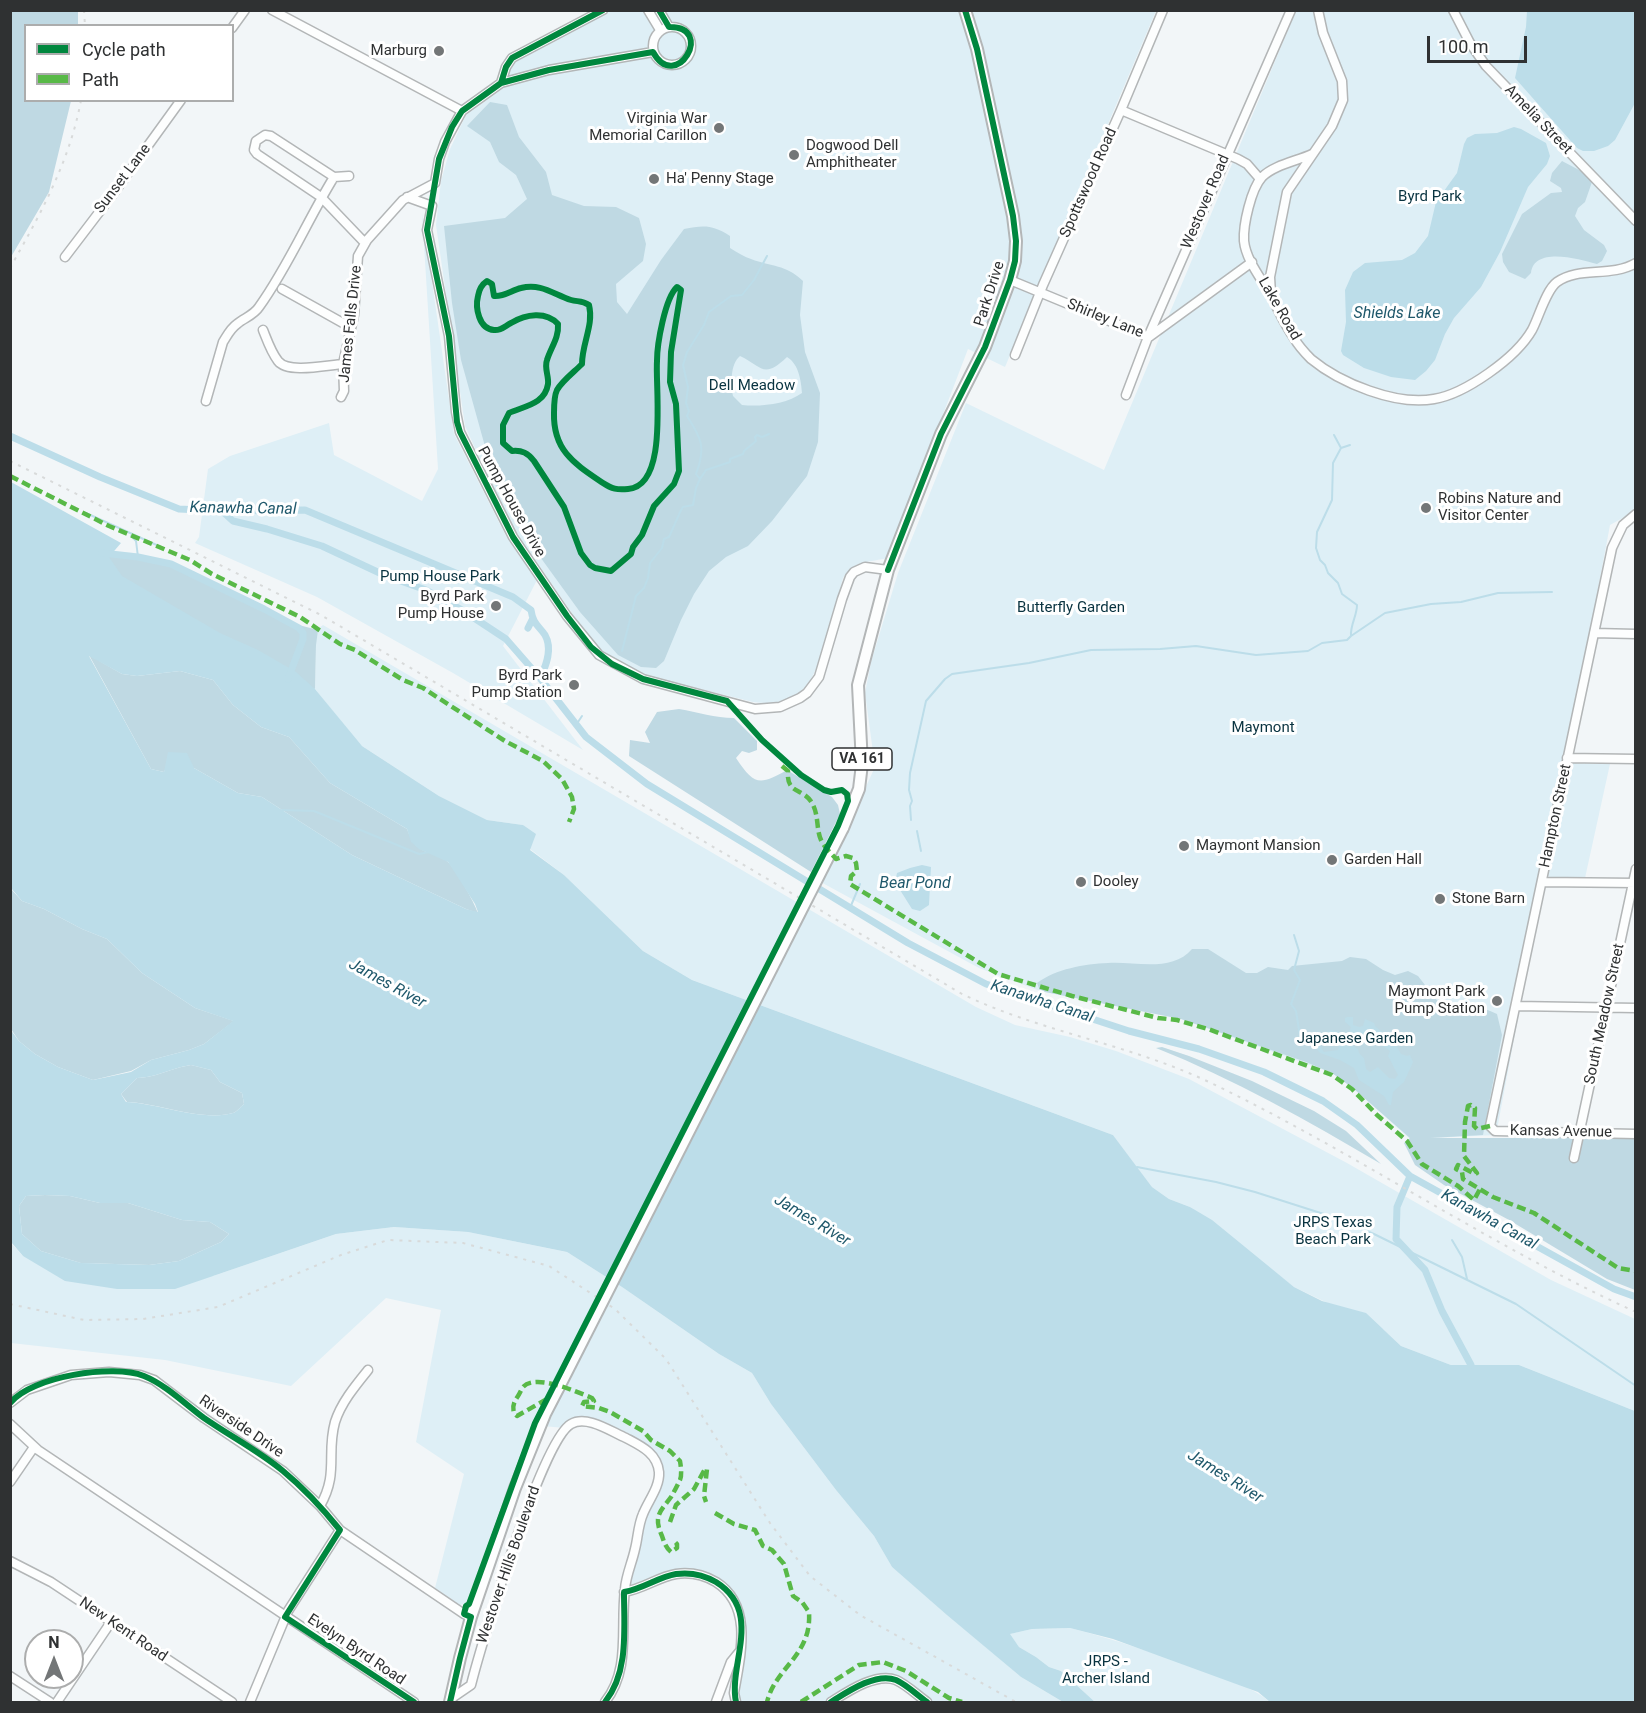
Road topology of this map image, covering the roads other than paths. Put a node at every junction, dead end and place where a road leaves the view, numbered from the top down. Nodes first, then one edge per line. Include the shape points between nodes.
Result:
1 (245, 10) edge
2 (272, 10) edge
3 (603, 10) edge
4 (648, 10) edge
5 (659, 10) edge
6 (965, 10) edge
7 (1163, 10) edge
8 (1291, 10) edge
9 (1318, 10) edge
10 (1453, 10) edge
11 (234, 25) edge
12 (664, 28) junction
13 (653, 52) junction
14 (501, 83) junction
15 (180, 102) edge
16 (1121, 110) junction
17 (462, 111) junction
18 (1312, 154) junction
19 (1227, 155) junction
20 (348, 176) dead end
21 (334, 177) junction
22 (1260, 179) junction
23 (321, 197) junction
24 (407, 197) junction
25 (1635, 221) edge
26 (365, 243) junction
27 (64, 257) dead end
28 (1252, 262) junction
29 (1635, 264) edge
30 (1010, 280) junction
31 (282, 289) dead end
32 (1040, 293) junction
33 (1271, 296) junction
34 (350, 327) junction
35 (262, 330) dead end
36 (1148, 337) junction
37 (1015, 355) dead end
38 (343, 364) junction
39 (1126, 395) dead end
40 (341, 397) dead end
41 (207, 401) dead end
42 (1635, 514) edge
43 (888, 570) junction
44 (1594, 633) junction
45 (1635, 633) edge
46 (1568, 758) junction
47 (1635, 759) edge
48 (1635, 869) edge
49 (1542, 882) junction
50 (1634, 883) edge
51 (1516, 1006) junction
52 (1606, 1008) junction
53 (1635, 1008) edge
54 (1490, 1126) joint
55 (1580, 1133) junction
56 (1635, 1134) edge
57 (1574, 1158) dead end
58 (368, 1370) dead end
59 (559, 1387) joint
60 (10, 1403) edge
61 (10, 1424) edge
62 (34, 1447) junction
63 (10, 1482) edge
64 (320, 1506) junction
65 (340, 1530) junction
66 (10, 1561) edge
67 (624, 1592) junction
68 (285, 1617) junction
69 (471, 1617) junction
70 (111, 1622) junction
71 (740, 1651) junction
72 (10, 1676) edge
73 (452, 1701) edge
74 (51, 1702) edge
75 (57, 1702) edge
76 (232, 1702) edge
77 (250, 1702) edge
78 (414, 1702) edge
79 (605, 1702) edge
80 (716, 1702) edge
81 (736, 1702) edge
82 (831, 1702) edge
83 (927, 1702) edge

1 - 11 street
2 - 17 street
3 - 14 street via 513,58
4 - 12 street
5 - 12 street
6 - 30 main road, Park Drive / VA 161 via 1013,216 1016,241
7 - 16 street, Spottswood Road
8 - 19 street, Westover Road
9 - 18 street via 1342,81 1343,100 1332,126
10 - 25 street, Amelia Street via 1477,54
12 - 13 street via 654,39
12 - 13 street via 679,28 688,35 691,46 687,57 678,64 666,64
13 - 14 street via 569,66
14 - 17 street
15 - 27 street, Sunset Lane
16 - 19 street
16 - 32 street, Spottswood Road
17 - 24 street, James Falls Drive via 445,142 435,183
18 - 22 street
18 - 33 street via 1287,192 1270,277
19 - 22 street via 1247,164
19 - 36 street, Westover Road
20 - 21 street
21 - 23 street
21 - 23 street via 271,136 256,141 257,154
22 - 28 street, Lake Road via 1245,223 1244,243
23 - 26 street
23 - 41 street via 258,309 231,329 223,342
24 - 26 street, James Falls Drive
24 - 43 street, Pump House Drive via 432,206 427,230 449,336 460,432 513,537 599,655 643,679 755,708 780,707 807,693 819,677 850,577 865,567
26 - 34 street, James Falls Drive via 356,264
28 - 33 street, Lake Road
28 - 36 street, Shirley Lane
29 - 33 street, Lake Road via 1611,273 1575,274 1556,283 1531,332 1506,359 1475,382 1425,400 1370,391 1338,378 1310,358 1294,339
30 - 32 street, Shirley Lane
30 - 43 main road, Park Drive / VA 161 via 985,347 940,434
31 - 34 street
32 - 36 street, Shirley Lane
32 - 37 street, Spottswood Road
34 - 38 street, James Falls Drive
35 - 38 street via 284,366
36 - 39 street, Westover Road
38 - 40 street, James Falls Drive
42 - 44 street, Hampton Street via 1623,525 1612,548
43 - 59 main road, Park Drive / VA 161, bridge via 858,685 862,773 857,795
44 - 45 street
44 - 46 street, Hampton Street
46 - 47 street
46 - 49 street, Hampton Street
48 - 50 street, South Meadow Street
49 - 50 street
49 - 51 street, Hampton Street
50 - 52 street, South Meadow Street
51 - 52 street
51 - 54 street, Hampton Street
52 - 53 street
52 - 55 street, South Meadow Street
54 - 55 street, Kansas Avenue via 1495,1131
55 - 56 street, Kansas Avenue
55 - 57 street, South Meadow Street
58 - 64 street via 346,1400 335,1424 331,1479
59 - 69 main road, Westover Hills Boulevard / VA 161 via 515,1488
60 - 64 street, Riverside Drive via 27,1390 71,1375 140,1375 154,1380 283,1471
61 - 62 street, Evelyn Byrd Road
62 - 63 street
62 - 68 street, Evelyn Byrd Road
64 - 65 street, Riverside Drive
65 - 68 street
65 - 69 street, Riverside Drive
66 - 70 street, New Kent Road via 51,1582
67 - 71 street via 639,1590 673,1575 711,1579 735,1602 741,1619
67 - 73 street, Westover Hills Boulevard via 642,1515 658,1482 658,1466 646,1449 582,1422 565,1428 556,1443 498,1593 471,1685
67 - 79 street via 622,1661 615,1688
68 - 77 street
68 - 78 street, Evelyn Byrd Road
69 - 73 main road, Westover Hills Boulevard / VA 161
70 - 75 street
70 - 76 street, New Kent Road
71 - 80 street via 731,1662
71 - 81 street
72 - 74 street
82 - 83 street via 882,1678 899,1682

